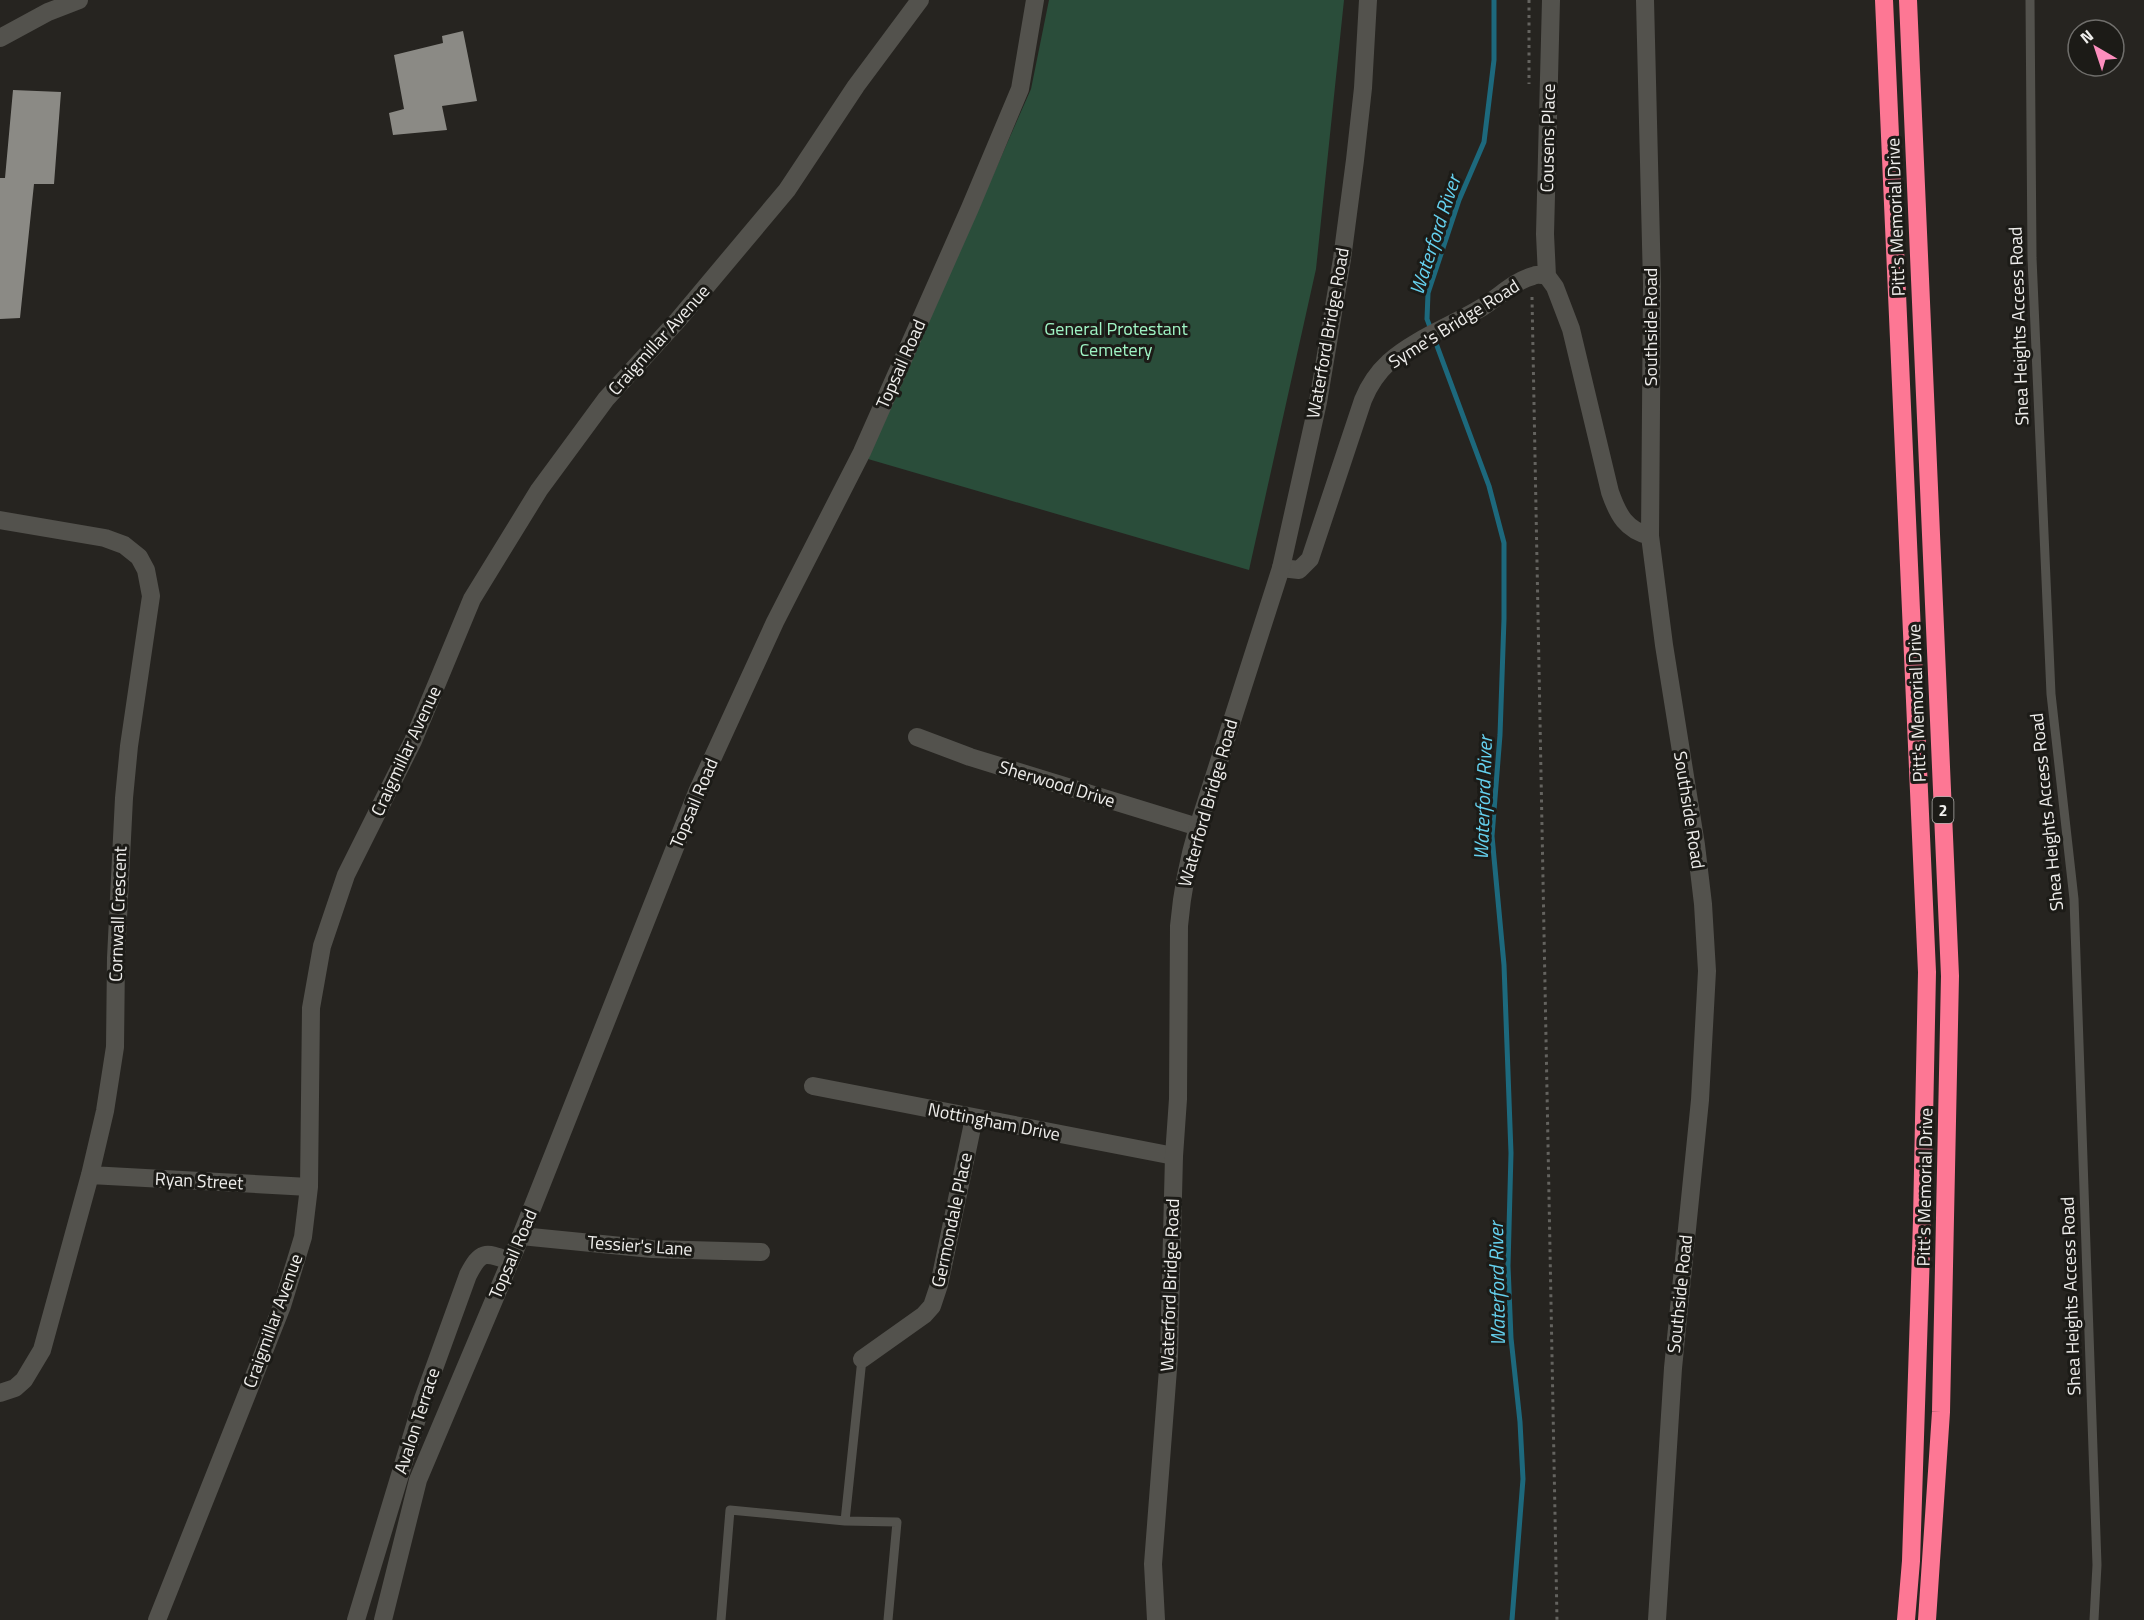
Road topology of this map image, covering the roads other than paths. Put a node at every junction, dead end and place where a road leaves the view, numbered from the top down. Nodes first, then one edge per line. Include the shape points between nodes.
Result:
1 (79, 0) edge
2 (920, 0) edge
3 (1035, 0) edge
4 (1368, 0) edge
5 (1551, 0) edge
6 (1645, 0) edge
7 (1884, 0) edge
8 (1908, 0) edge
9 (2030, 0) edge
10 (0, 38) edge
11 (1547, 276) junction
12 (0, 520) edge
13 (1650, 536) junction
14 (1281, 568) junction
15 (917, 737) dead end
16 (1198, 828) junction
17 (813, 1086) dead end
18 (974, 1118) junction
19 (1174, 1156) junction
20 (90, 1175) junction
21 (309, 1187) junction
22 (521, 1236) junction
23 (760, 1252) dead end
24 (510, 1261) junction
25 (862, 1359) joint
26 (0, 1393) edge
27 (845, 1521) junction
28 (157, 1620) edge
29 (356, 1620) edge
30 (383, 1620) edge
31 (722, 1620) edge
32 (888, 1620) edge
33 (1156, 1620) edge
34 (1657, 1620) edge
35 (1906, 1620) edge
36 (1927, 1620) edge
37 (2094, 1620) edge

1 - 10 street
2 - 21 street, Craigmillar Avenue via 856,86 787,190 606,399 538,490 472,599 413,741 346,875 322,946 311,1008
3 - 22 street, Topsail Road via 1020,89 862,452 775,622 697,792
4 - 14 street, Waterford Bridge Road via 1363,88 1342,259 1318,402
5 - 11 street, Cousens Place
6 - 13 street, Southside Road via 1652,284
7 - 35 highway, Pitt's Memorial Drive / 2 via 1927,972 1922,1232
8 - 36 highway, Pitt's Memorial Drive / 2 via 1950,976 1941,1412
9 - 37 lane, Shea Heights Access Road via 2032,258 2051,694 2074,900 2097,1565
11 - 13 street via 1571,329 1615,507 1637,532
11 - 14 street, Syme's Bridge Road via 1533,275 1455,324 1410,346 1369,384 1310,560 1299,570
12 - 20 street, Cornwall Crescent via 115,541 139,557 151,596 123,798 115,1047
13 - 34 street, Southside Road via 1696,845 1707,971 1700,1100 1673,1368
14 - 16 street, Waterford Bridge Road
15 - 16 street, Sherwood Drive
16 - 19 street, Waterford Bridge Road via 1186,867 1179,926
17 - 18 street, Nottingham Drive
18 - 19 street, Nottingham Drive
18 - 25 street, Germondale Place via 932,1306 915,1324
19 - 33 street, Waterford Bridge Road via 1169,1356 1153,1564
20 - 21 street, Ryan Street
20 - 26 street, Cornwall Crescent via 42,1350 24,1380
21 - 28 street, Craigmillar Avenue via 303,1237 282,1306
22 - 23 street, Tessier's Lane via 652,1249
22 - 24 street, Topsail Road
24 - 29 street, Avalon Terrace via 488,1254 482,1256 476,1259 468,1275 423,1399
24 - 30 street, Topsail Road via 418,1480
25 - 27 lane
27 - 31 lane via 730,1510
27 - 32 lane via 897,1522

